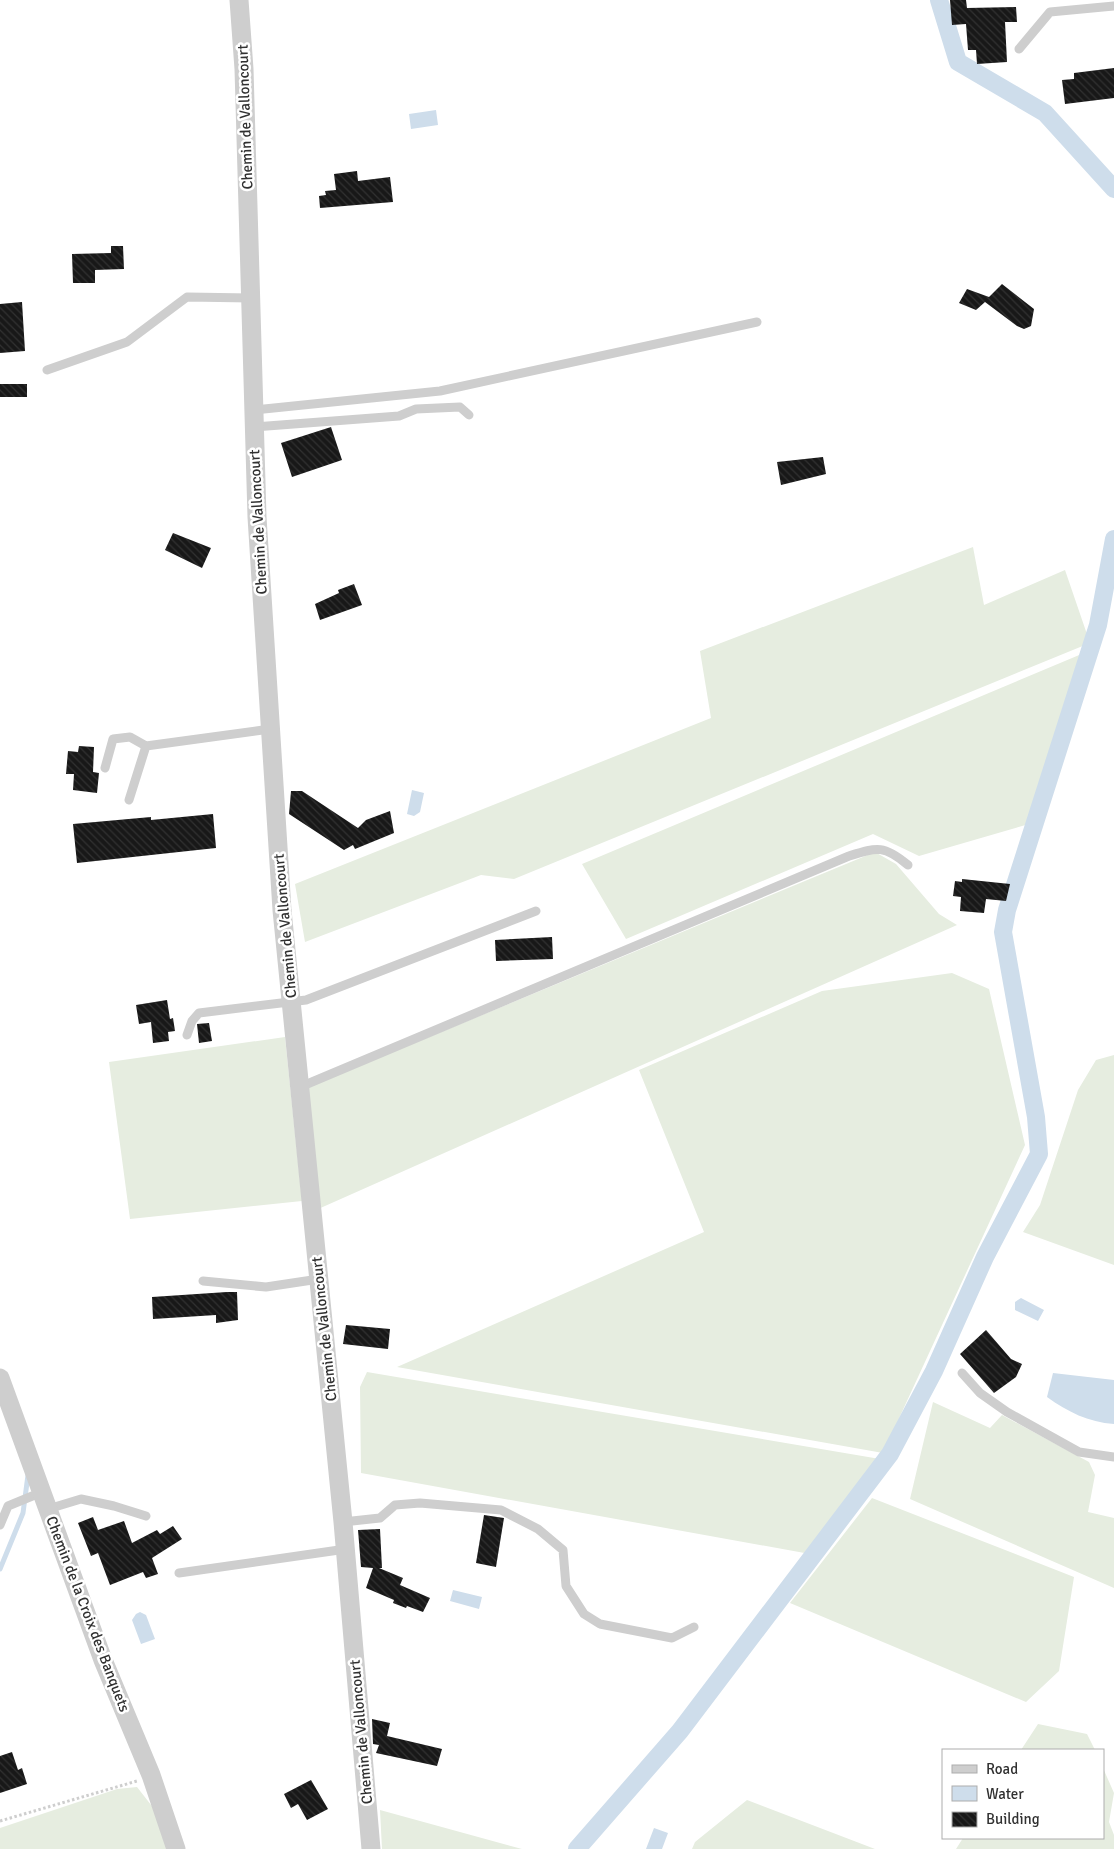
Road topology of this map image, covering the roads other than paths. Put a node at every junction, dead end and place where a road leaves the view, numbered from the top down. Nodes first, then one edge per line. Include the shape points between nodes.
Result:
1 (239, 0) edge
2 (1114, 6) edge
3 (1019, 50) dead end
4 (250, 298) junction
5 (757, 322) dead end
6 (47, 370) dead end
7 (470, 415) dead end
8 (254, 419) junction
9 (270, 729) junction
10 (146, 746) junction
11 (104, 768) dead end
12 (130, 800) dead end
13 (908, 865) dead end
14 (536, 911) dead end
15 (291, 1002) junction
16 (187, 1035) dead end
17 (300, 1087) junction
18 (319, 1279) junction
19 (203, 1281) dead end
20 (962, 1373) dead end
21 (0, 1378) edge
22 (1114, 1457) edge
23 (45, 1500) junction
24 (146, 1516) dead end
25 (343, 1522) junction
26 (0, 1525) edge
27 (346, 1549) junction
28 (179, 1573) dead end
29 (694, 1627) dead end
30 (176, 1849) edge
31 (371, 1849) edge

1 - 4 street, Chemin de Valloncourt
2 - 3 lane via 1050,12
4 - 6 lane via 187,297 128,342
4 - 8 street, Chemin de Valloncourt
5 - 8 lane via 440,390
7 - 8 lane via 460,407 416,408 399,416
8 - 9 street, Chemin de Valloncourt via 257,527
9 - 10 lane
9 - 15 street, Chemin de Valloncourt
10 - 11 lane via 130,737 113,738
10 - 12 lane
13 - 17 lane via 891,851 875,848 849,856
14 - 15 lane via 306,1000
15 - 16 lane via 199,1013
15 - 17 street, Chemin de Valloncourt
17 - 18 street, Chemin de Valloncourt
18 - 19 lane via 266,1288
18 - 25 street, Chemin de Valloncourt
20 - 22 lane via 980,1393 1007,1412 1079,1452
21 - 23 street, Chemin de la Croix des Banquets
23 - 24 lane via 81,1499
23 - 26 lane via 8,1506
23 - 30 street, Chemin de la Croix des Banquets via 103,1660 151,1775
25 - 27 street, Chemin de Valloncourt
25 - 29 lane via 380,1518 394,1505 420,1503 502,1510 538,1528 563,1550 566,1586 584,1614 600,1624 672,1638
27 - 28 lane
27 - 31 street, Chemin de Valloncourt

